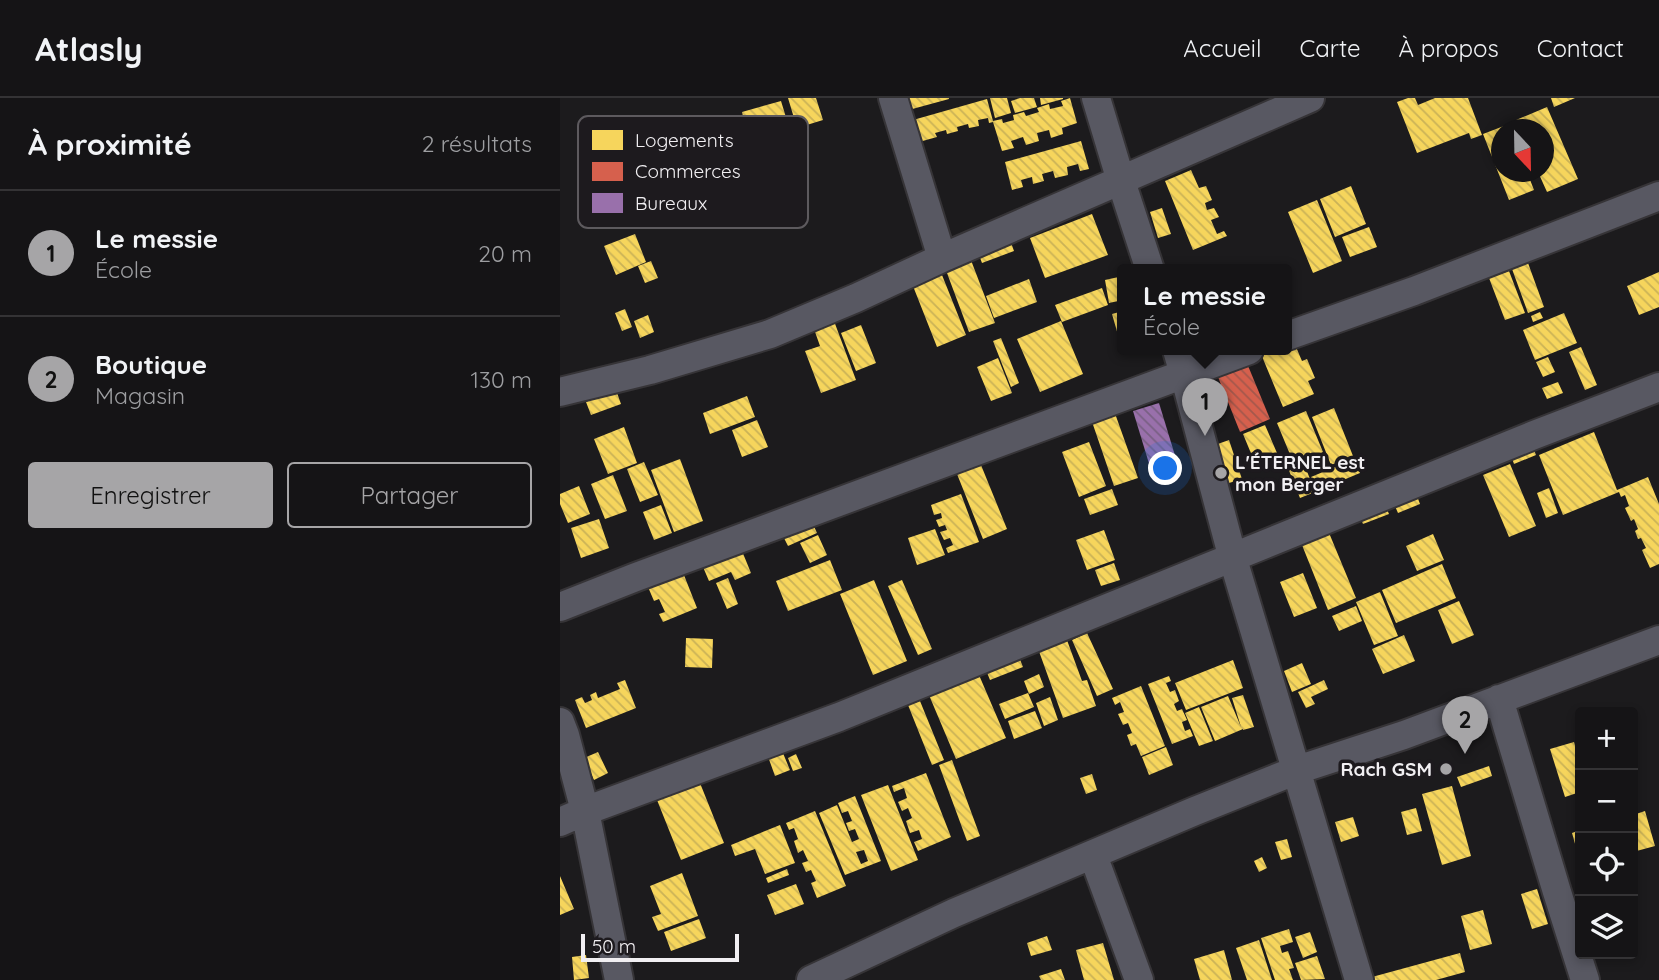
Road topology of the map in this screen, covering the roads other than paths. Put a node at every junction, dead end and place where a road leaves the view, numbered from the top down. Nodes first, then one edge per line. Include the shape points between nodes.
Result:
1 (893, 98) edge
2 (1096, 98) edge
3 (1310, 98) edge
4 (1121, 181) junction
5 (1659, 196) edge
6 (942, 258) junction
7 (1148, 264) edge
8 (1292, 334) edge
9 (1220, 355) edge
10 (1180, 362) edge
11 (1659, 387) edge
12 (560, 392) edge
13 (1233, 559) junction
14 (560, 607) edge
15 (1659, 640) edge
16 (1499, 699) junction
17 (560, 722) edge
18 (1297, 770) junction
19 (572, 817) edge
20 (1093, 855) junction
21 (619, 980) edge
22 (811, 980) edge
23 (1139, 980) edge
24 (1359, 980) edge
25 (1585, 980) edge

1 - 6 street
2 - 4 street
3 - 4 street
4 - 6 street
4 - 7 street
5 - 8 street
6 - 12 street via 770,334
9 - 10 street
10 - 13 street
10 - 14 street
11 - 13 street
13 - 18 street
13 - 19 street via 839,717
15 - 16 street
16 - 18 street
16 - 25 street
17 - 19 street
18 - 20 street
18 - 24 street
19 - 21 street
20 - 22 street
20 - 23 street

